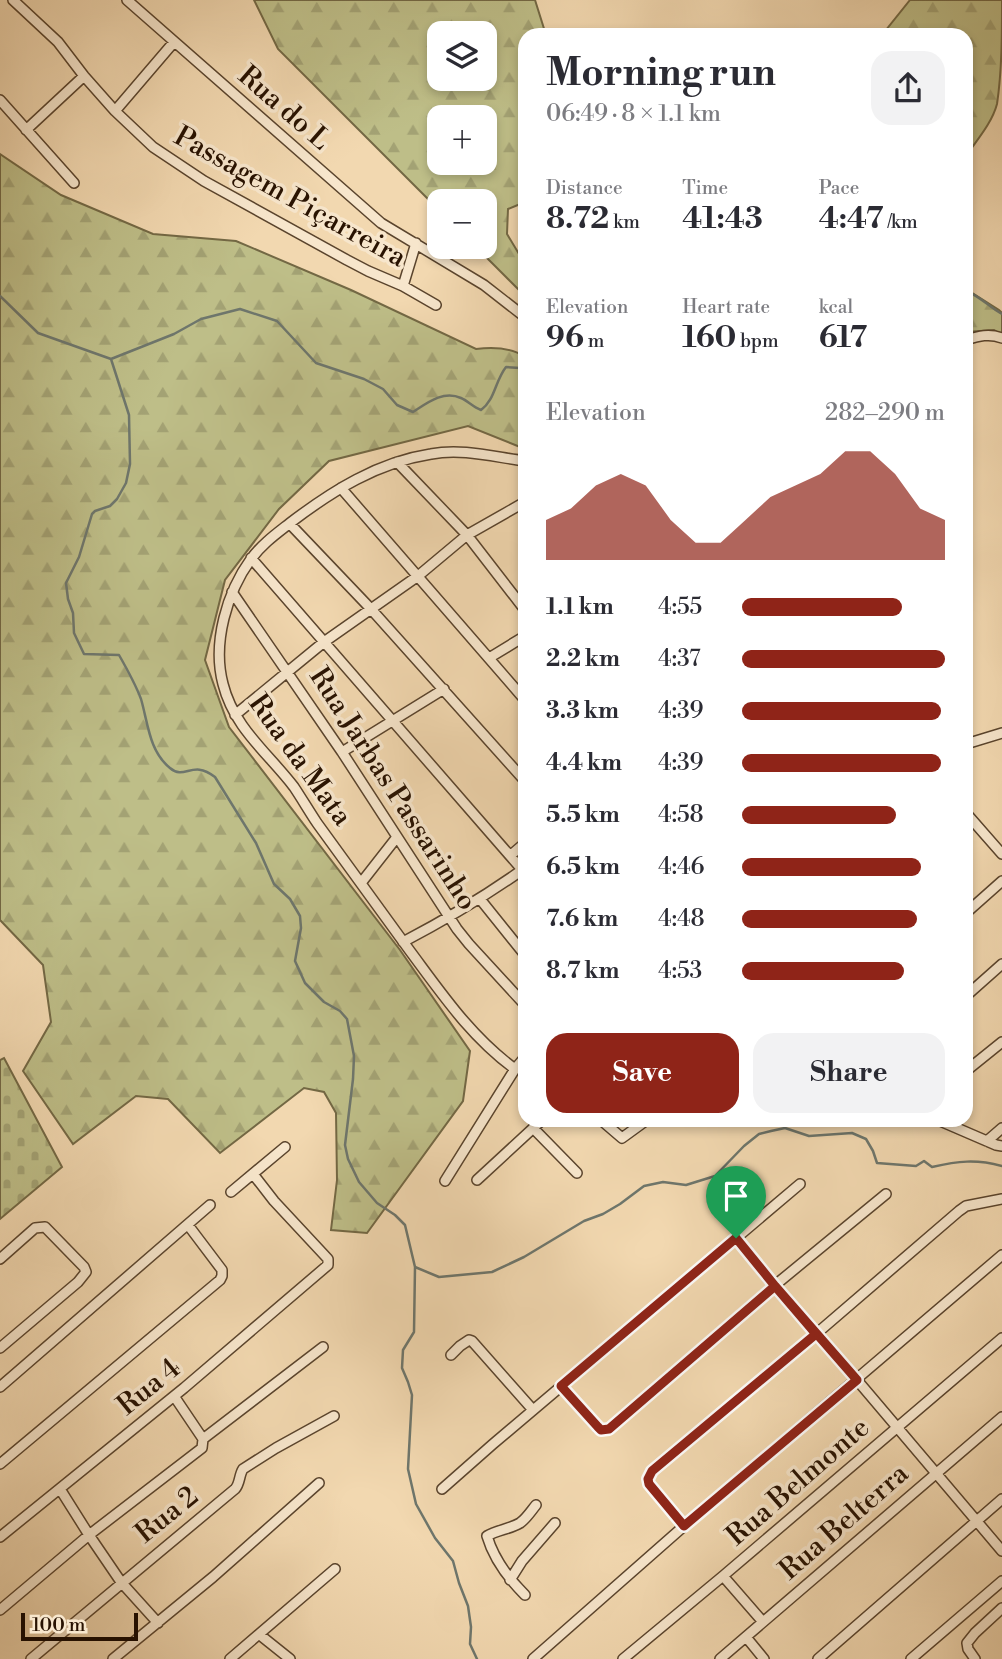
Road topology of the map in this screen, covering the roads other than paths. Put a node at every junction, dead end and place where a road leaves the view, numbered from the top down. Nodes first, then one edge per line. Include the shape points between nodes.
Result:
1 (13, 0) edge
2 (127, 0) edge
3 (174, 42) junction
4 (84, 76) junction
5 (0, 100) edge
6 (115, 111) junction
7 (26, 130) junction
8 (74, 183) dead end
9 (416, 243) junction
10 (403, 286) junction
11 (436, 305) dead end
12 (518, 311) edge
13 (973, 338) edge
14 (1001, 339) edge
15 (518, 460) edge
16 (397, 463) junction
17 (341, 488) junction
18 (518, 506) edge
19 (290, 524) junction
20 (467, 535) junction
21 (251, 558) junction
22 (418, 576) junction
23 (232, 592) junction
24 (518, 601) edge
25 (371, 609) junction
26 (518, 640) edge
27 (324, 642) junction
28 (489, 658) junction
29 (288, 671) junction
30 (444, 689) junction
31 (518, 693) edge
32 (235, 715) junction
33 (393, 720) junction
34 (1002, 733) edge
35 (973, 742) edge
36 (342, 752) junction
37 (518, 770) edge
38 (974, 822) edge
39 (397, 837) junction
40 (518, 849) edge
41 (1002, 854) edge
42 (510, 855) junction
43 (518, 864) edge
44 (518, 875) edge
45 (1002, 881) edge
46 (360, 884) junction
47 (480, 900) junction
48 (973, 907) edge
49 (450, 918) junction
50 (403, 942) junction
51 (518, 946) edge
52 (1002, 964) edge
53 (973, 990) edge
54 (518, 998) edge
55 (1002, 1042) edge
56 (518, 1065) edge
57 (973, 1065) edge
58 (515, 1069) junction
59 (609, 1127) edge
60 (636, 1127) edge
61 (954, 1127) edge
62 (533, 1128) joint
63 (1002, 1128) edge
64 (987, 1141) junction
65 (1002, 1146) edge
66 (285, 1147) dead end
67 (577, 1173) dead end
68 (253, 1174) junction
69 (477, 1180) dead end
70 (445, 1181) dead end
71 (800, 1184) dead end
72 (231, 1192) dead end
73 (886, 1194) dead end
74 (1002, 1199) edge
75 (210, 1205) dead end
76 (188, 1225) junction
77 (736, 1238) junction
78 (1002, 1255) edge
79 (0, 1259) edge
80 (775, 1286) junction
81 (816, 1334) junction
82 (1002, 1338) edge
83 (323, 1347) dead end
84 (0, 1348) edge
85 (451, 1355) dead end
86 (857, 1380) junction
87 (561, 1386) junction
88 (0, 1387) edge
89 (174, 1396) junction
90 (533, 1410) junction
91 (334, 1416) dead end
92 (1002, 1417) edge
93 (897, 1427) junction
94 (203, 1439) junction
95 (0, 1464) edge
96 (936, 1474) junction
97 (319, 1483) dead end
98 (60, 1489) junction
99 (442, 1489) dead end
100 (1002, 1499) edge
101 (536, 1505) dead end
102 (976, 1521) junction
103 (555, 1523) dead end
104 (684, 1526) junction
105 (89, 1535) junction
106 (0, 1537) edge
107 (1002, 1551) edge
108 (335, 1569) dead end
109 (723, 1576) junction
110 (510, 1580) junction
111 (121, 1582) junction
112 (1000, 1588) edge
113 (525, 1595) dead end
114 (1002, 1608) edge
115 (0, 1610) edge
116 (763, 1622) junction
117 (158, 1623) junction
118 (260, 1635) junction
119 (746, 1637) junction
120 (974, 1658) edge
121 (31, 1659) edge
122 (113, 1659) edge
123 (230, 1659) edge
124 (290, 1659) edge
125 (533, 1659) edge
126 (623, 1659) edge
127 (720, 1659) edge
128 (764, 1659) edge
129 (818, 1659) edge
130 (911, 1659) edge

1 - 4 street, Passagem Piçarreira via 58,42
2 - 3 street, Rua do L
3 - 6 street
3 - 9 street, Rua do L via 381,223
4 - 6 street, Passagem Piçarreira
4 - 7 street
5 - 7 street
6 - 10 street, Passagem Piçarreira via 153,147 204,181
7 - 8 street
9 - 10 street
9 - 12 street, Rua do L via 485,285
10 - 11 street, Passagem Piçarreira
13 - 14 street via 986,335
15 - 16 street, Rua da Mata via 456,452
16 - 17 street, Rua da Mata
16 - 20 street
17 - 19 street, Rua da Mata
17 - 22 street
18 - 20 street
19 - 21 street, Rua da Mata
19 - 25 street
20 - 22 street
20 - 24 street
21 - 23 street, Rua da Mata
21 - 27 street
22 - 25 street
22 - 28 street
23 - 29 street, Rua Jarbas Passarinho
23 - 32 street, Rua da Mata via 223,621 220,668
25 - 27 street
25 - 30 street
26 - 28 street
27 - 29 street
27 - 33 street
28 - 31 street
29 - 32 street
29 - 36 street, Rua Jarbas Passarinho
30 - 33 street
30 - 37 street
32 - 46 street, Rua da Mata via 294,788
33 - 36 street
33 - 42 street
34 - 35 street
36 - 39 street, Rua Jarbas Passarinho
38 - 41 street
39 - 46 street
39 - 49 street, Rua Jarbas Passarinho
40 - 42 street
42 - 43 street
44 - 47 street
45 - 48 street
46 - 50 street, Rua da Mata
47 - 49 street
47 - 51 street
49 - 50 street
49 - 54 street, Rua Jarbas Passarinho
50 - 58 street, Rua da Mata via 456,1014
52 - 53 street
55 - 57 street
56 - 58 street
58 - 70 street
59 - 60 street via 622,1138
61 - 64 street
62 - 67 street
62 - 69 street
63 - 64 street
64 - 65 street
66 - 68 street
68 - 72 street
68 - 89 street, Rua 4 via 329,1262
71 - 77 street
73 - 80 street
74 - 81 street via 958,1211
75 - 76 street
76 - 88 street
76 - 95 street via 222,1270 220,1280
77 - 80 street
77 - 87 street
78 - 86 street
79 - 84 street via 35,1228 45,1227 86,1269 78,1282
80 - 81 street
80 - 87 street via 609,1429 601,1430
81 - 86 street
81 - 104 street via 652,1471 649,1484
82 - 93 street, Rua Belmonte
83 - 94 street
85 - 90 street via 472,1341
86 - 93 street
86 - 104 street
87 - 90 street
89 - 94 street
89 - 98 street, Rua 4
90 - 99 street
91 - 111 street, Rua 2 via 243,1469 235,1489
92 - 96 street, Rua Belterra
93 - 96 street
93 - 109 street, Rua Belmonte
94 - 105 street via 197,1454
96 - 102 street
96 - 116 street, Rua Belterra
97 - 117 street
98 - 105 street
98 - 106 street, Rua 4
100 - 102 street
101 - 110 street via 517,1525 487,1539
102 - 107 street
102 - 129 street
103 - 110 street
104 - 125 street
105 - 111 street
105 - 115 street
108 - 118 street
109 - 116 street
109 - 126 street, Rua Belmonte
110 - 113 street
111 - 117 street
111 - 121 street, Rua 2
112 - 130 street
114 - 120 street via 969,1640 967,1647
116 - 119 street, Rua Belterra
117 - 122 street
118 - 123 street
118 - 124 street
119 - 127 street, Rua Belterra
119 - 128 street

